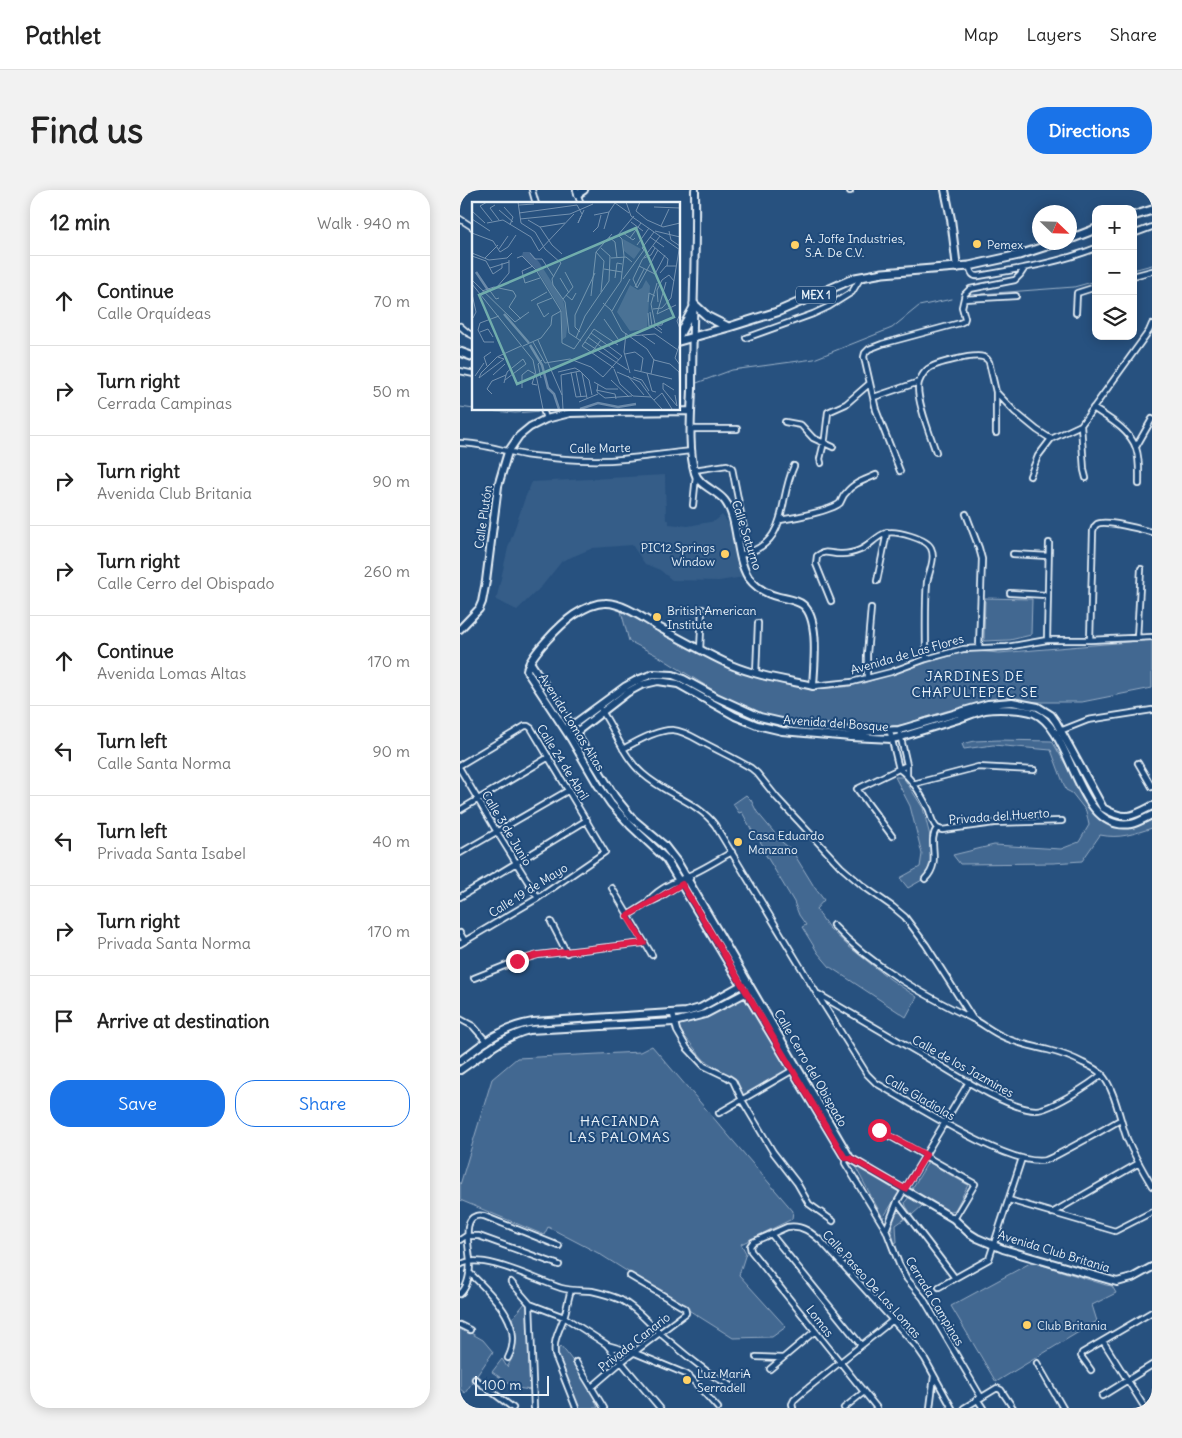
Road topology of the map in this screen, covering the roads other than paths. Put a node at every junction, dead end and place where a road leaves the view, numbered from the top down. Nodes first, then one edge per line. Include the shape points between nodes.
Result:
1 (695, 190) edge
2 (945, 190) edge
3 (1152, 210) edge
4 (1137, 215) edge
5 (460, 219) edge
6 (472, 227) edge
7 (1152, 227) edge
8 (1092, 231) edge
9 (1137, 233) edge
10 (1077, 237) edge
11 (1035, 250) edge
12 (1092, 250) edge
13 (969, 266) junction
14 (956, 268) junction
15 (1024, 269) junction
16 (1152, 271) edge
17 (1137, 275) edge
18 (861, 277) junction
19 (1092, 288) edge
20 (1016, 296) dead end
21 (964, 299) junction
22 (693, 306) junction
23 (1076, 314) dead end
24 (1152, 324) edge
25 (460, 326) edge
26 (729, 327) junction
27 (680, 332) edge
28 (1150, 333) edge
29 (472, 335) edge
30 (693, 337) junction
31 (746, 338) dead end
32 (680, 341) edge
33 (460, 352) edge
34 (472, 356) edge
35 (919, 382) junction
36 (869, 384) junction
37 (996, 392) junction
38 (874, 398) junction
39 (1093, 408) junction
40 (691, 411) junction
41 (544, 414) edge
42 (1152, 419) edge
43 (785, 422) dead end
44 (1081, 425) junction
45 (1150, 427) edge
46 (691, 429) junction
47 (738, 429) dead end
48 (996, 433) dead end
49 (1051, 439) junction
50 (460, 444) edge
51 (824, 444) junction
52 (833, 447) dead end
53 (1136, 447) junction
54 (692, 451) junction
55 (508, 452) junction
56 (936, 452) dead end
57 (821, 463) dead end
58 (794, 466) dead end
59 (900, 471) dead end
60 (695, 473) junction
61 (876, 476) dead end
62 (1030, 476) dead end
63 (1086, 478) dead end
64 (1139, 484) dead end
65 (694, 505) dead end
66 (966, 514) dead end
67 (780, 520) junction
68 (886, 532) junction
69 (1152, 532) edge
70 (738, 542) junction
71 (1049, 543) dead end
72 (1013, 554) dead end
73 (740, 555) junction
74 (1048, 556) junction
75 (1141, 569) dead end
76 (876, 581) dead end
77 (1010, 593) dead end
78 (1047, 595) junction
79 (831, 601) dead end
80 (871, 608) dead end
81 (702, 609) dead end
82 (758, 623) dead end
83 (460, 629) edge
84 (1152, 637) edge
85 (1137, 638) junction
86 (1047, 640) junction
87 (1090, 640) junction
88 (979, 648) junction
89 (700, 650) junction
90 (926, 659) junction
91 (530, 662) joint
92 (756, 674) junction
93 (868, 678) junction
94 (813, 686) junction
95 (598, 706) junction
96 (1152, 710) edge
97 (603, 713) junction
98 (568, 728) junction
99 (1058, 732) junction
100 (900, 734) junction
101 (573, 735) junction
102 (891, 735) junction
103 (623, 749) junction
104 (549, 757) junction
105 (1138, 763) dead end
106 (907, 765) junction
107 (460, 767) edge
108 (898, 769) junction
109 (1034, 770) dead end
110 (907, 774) junction
111 (913, 784) junction
112 (1152, 788) edge
113 (569, 790) junction
114 (478, 800) junction
115 (1152, 806) edge
116 (460, 810) edge
117 (1152, 815) edge
118 (587, 820) junction
119 (1062, 822) dead end
120 (937, 828) junction
121 (497, 832) junction
122 (892, 836) dead end
123 (605, 852) joint
124 (732, 852) junction
125 (460, 853) edge
126 (516, 863) junction
127 (684, 880) junction
128 (925, 880) dead end
129 (612, 888) dead end
130 (658, 892) junction
131 (460, 897) edge
132 (661, 897) junction
133 (538, 898) junction
134 (646, 904) junction
135 (627, 916) junction
136 (551, 922) dead end
137 (833, 925) dead end
138 (460, 933) edge
139 (462, 942) edge
140 (644, 943) junction
141 (567, 953) junction
142 (652, 955) dead end
143 (474, 978) dead end
144 (745, 983) junction
145 (749, 991) junction
146 (817, 994) junction
147 (673, 1014) junction
148 (460, 1019) edge
149 (973, 1019) junction
150 (674, 1022) junction
151 (486, 1041) junction
152 (491, 1048) junction
153 (460, 1061) edge
154 (460, 1070) edge
155 (793, 1070) junction
156 (1102, 1074) junction
157 (969, 1082) junction
158 (742, 1100) junction
159 (720, 1113) dead end
160 (1120, 1120) junction
161 (945, 1123) junction
162 (879, 1130) dead end
163 (926, 1155) junction
164 (848, 1156) junction
165 (1022, 1158) junction
166 (1139, 1163) junction
167 (1152, 1186) edge
168 (905, 1189) junction
169 (1009, 1200) junction
170 (898, 1202) junction
171 (1152, 1212) edge
172 (1052, 1213) junction
173 (954, 1219) junction
174 (833, 1221) dead end
175 (886, 1230) junction
176 (771, 1234) junction
177 (466, 1236) junction
178 (460, 1240) edge
179 (559, 1246) dead end
180 (750, 1246) joint
181 (994, 1246) junction
182 (470, 1261) junction
183 (460, 1264) edge
184 (559, 1265) dead end
185 (1152, 1267) edge
186 (469, 1272) junction
187 (630, 1276) dead end
188 (955, 1278) junction
189 (511, 1282) dead end
190 (940, 1287) dead end
191 (571, 1290) junction
192 (460, 1294) edge
193 (530, 1304) junction
194 (1152, 1312) edge
195 (564, 1317) junction
196 (893, 1320) junction
197 (460, 1325) edge
198 (470, 1330) dead end
199 (816, 1331) junction
200 (660, 1334) junction
201 (1103, 1341) junction
202 (606, 1344) junction
203 (861, 1345) junction
204 (635, 1353) junction
205 (756, 1357) dead end
206 (508, 1358) dead end
207 (782, 1358) junction
208 (576, 1362) dead end
209 (839, 1362) junction
210 (620, 1363) junction
211 (1037, 1363) dead end
212 (1152, 1365) edge
213 (770, 1369) dead end
214 (1090, 1370) dead end
215 (934, 1376) junction
216 (475, 1379) dead end
217 (1128, 1379) junction
218 (592, 1388) junction
219 (735, 1388) dead end
220 (864, 1392) junction
221 (1102, 1396) dead end
222 (979, 1398) junction
223 (793, 1406) edge
224 (513, 1408) edge
225 (534, 1408) edge
226 (576, 1408) edge
227 (604, 1408) edge
228 (660, 1408) edge
229 (718, 1408) edge
230 (844, 1408) edge
231 (876, 1408) edge
232 (930, 1408) edge
233 (952, 1408) edge
234 (964, 1408) edge
235 (982, 1408) edge
236 (1013, 1408) edge
237 (1063, 1408) edge
238 (1145, 1408) edge

1 - 22 main road
2 - 14 main road
3 - 4 main road
5 - 6 street
7 - 9 street
8 - 10 main road
11 - 13 main road, MEX 1
12 - 15 street
13 - 14 main road, MEX 1
13 - 15 street via 976,276
14 - 18 main road, MEX 1
15 - 21 street via 1015,280 970,289
16 - 17 street
18 - 26 main road, MEX 1
18 - 31 street via 852,292 828,307
19 - 23 street via 1077,293
20 - 21 street
21 - 36 street via 964,321 869,349 864,357
22 - 26 main road via 708,318
22 - 27 main road
22 - 30 main road
24 - 28 street
25 - 29 street
26 - 30 main road, MEX 1
28 - 39 street
30 - 32 main road, MEX 1
30 - 40 main road
33 - 34 main road
35 - 37 street via 925,371 934,365 982,356 989,362
35 - 38 street
35 - 56 street via 918,393
36 - 38 street
36 - 51 street via 846,404 828,412
37 - 48 street
37 - 49 street via 1015,412
38 - 59 street via 878,418
39 - 44 street
39 - 53 street via 1122,429
40 - 41 main road, Calle Plutón
40 - 46 main road
41 - 55 main road, Calle Plutón via 519,436
42 - 45 street
43 - 51 street via 801,425
44 - 49 street
44 - 63 street
45 - 53 street
46 - 47 street
46 - 54 main road
49 - 62 street via 1038,456
50 - 55 street, Calle Marte
51 - 52 street
51 - 57 street
53 - 64 street
54 - 55 street, Calle Marte via 610,460 564,459
54 - 60 main road
55 - 83 main road, Calle Plutón via 498,486 482,602 479,610
58 - 67 street via 785,489
60 - 65 street
60 - 70 main road, Calle Saturno via 703,484 725,501
60 - 70 street via 727,465 732,468 743,524 742,538
61 - 67 street via 850,487 840,503
66 - 88 street via 982,559
67 - 73 street via 762,548
68 - 76 street
68 - 79 street via 862,549 841,554 821,552 817,556 816,564
68 - 90 street via 914,537 932,549 927,584
69 - 87 street via 1114,524 1095,526
70 - 73 main road, Calle Saturno
71 - 74 street
72 - 74 street
73 - 94 main road, Calle Saturno via 748,576 758,588 806,608 815,634
74 - 78 street
75 - 85 street
77 - 78 street
78 - 86 street
80 - 93 street
81 - 89 street
82 - 92 street
84 - 85 street, Avenida de Las Flores
85 - 87 street, Avenida de Las Flores
86 - 87 street, Avenida de Las Flores
86 - 88 street, Avenida de Las Flores
88 - 90 street, Avenida de Las Flores
89 - 91 main road, Avenida de Las Flores via 624,607 606,602 588,606 572,616
89 - 92 main road, Avenida de Las Flores
90 - 93 street, Avenida de Las Flores
91 - 98 main road, Avenida Lomas Altas via 528,673
92 - 94 main road, Avenida de Las Flores
93 - 94 street, Avenida de Las Flores
95 - 97 street, Calle Gladiolas
95 - 98 main road, Avenida del Bosque
95 - 102 main road, Avenida del Bosque via 635,680 653,674 674,675 760,717 795,725
96 - 99 street via 1088,720
97 - 101 main road, Avenida del Bosque
97 - 102 main road, Avenida del Bosque via 641,685 665,681 678,684 735,716 782,732
97 - 103 street, Calle Gladiolas
98 - 101 main road, Avenida Lomas Altas
99 - 100 main road, Avenida del Bosque via 1033,713 1014,709 986,710
99 - 115 main road, Avenida del Bosque via 1104,808 1115,815 1127,817
99 - 117 main road, Avenida del Bosque via 1077,778 1103,818 1114,823 1133,824
100 - 102 main road, Avenida del Bosque
100 - 106 street
101 - 127 main road, Avenida Lomas Altas via 610,804
102 - 108 street
103 - 124 street, Calle Gladiolas via 636,768 653,783 711,820
103 - 149 street via 672,730 751,768 828,854 905,918
104 - 107 street, Calle 24 de Abril via 531,728 525,726
104 - 113 street, Calle 24 de Abril
104 - 114 street
105 - 112 street
106 - 108 street
106 - 110 street
107 - 114 street, Calle 3 de Junio
108 - 110 street
108 - 122 street via 857,788
109 - 111 street via 978,767
110 - 111 street
111 - 120 street
113 - 118 street, Calle 24 de Abril
113 - 121 street
114 - 116 street
114 - 121 street, Calle 3 de Junio
118 - 123 street, Calle 24 de Abril
118 - 126 street
119 - 120 street, Privada del Huerto
120 - 128 street via 934,866
121 - 125 street
121 - 126 street, Calle 3 de Junio
123 - 133 street, Calle 19 de Mayo
124 - 127 street
124 - 146 street, Calle Gladiolas
126 - 131 street
126 - 133 street, Calle 3 de Junio
127 - 130 street
127 - 132 street
127 - 144 main road, Avenida Lomas Altas
129 - 135 street
130 - 132 street
130 - 134 street
132 - 134 street
133 - 139 street, Calle 19 de Mayo
134 - 135 street
135 - 140 street
136 - 141 street
137 - 149 street via 854,947 899,980
138 - 139 street
140 - 141 street
140 - 142 street
141 - 143 street via 538,955
144 - 145 main road, Avenida Lomas Altas
144 - 147 main road via 700,1008
145 - 150 main road via 705,1014
145 - 155 main road, Calle Cerro del Obispado
145 - 164 main road, Calle Cerro del Obispado
146 - 157 street, Calle de los Jazmines
146 - 161 street, Calle Gladiolas via 871,1078
147 - 150 street
147 - 151 main road via 533,1022 503,1030
148 - 151 street via 473,1026
149 - 156 street via 1004,1038 1059,1053
150 - 152 main road via 528,1030
150 - 158 street via 692,1054 704,1066 733,1082
151 - 152 street
151 - 153 main road
152 - 154 main road
155 - 158 street
155 - 164 main road, Calle Cerro del Obispado
156 - 157 street, Calle de los Jazmines via 1045,1109 1035,1110 1008,1103
156 - 160 street via 1112,1092
157 - 161 street
158 - 159 street
158 - 174 street via 809,1204
160 - 165 street, Calle Gladiolas via 1045,1160
160 - 166 street
161 - 163 street
161 - 165 street, Calle Gladiolas via 989,1146
162 - 163 street
163 - 168 street
163 - 173 street via 975,1184
164 - 168 main road, Avenida Club Britania
164 - 175 street, Calle Cerro del Obispado via 845,1163
165 - 169 street
166 - 167 street
166 - 172 street
168 - 170 street
168 - 173 main road, Avenida Club Britania
169 - 172 street
169 - 181 street
170 - 175 street
170 - 188 street
171 - 172 street via 1114,1231
173 - 181 main road, Avenida Club Britania via 969,1233
175 - 222 street, Cerrada Campinas via 907,1279 922,1298
176 - 180 street, Calle Paseo De Las Lomas
176 - 196 street, Calle Paseo De Las Lomas via 792,1226 811,1232
176 - 203 street
177 - 178 street
177 - 179 street via 470,1218 484,1216
177 - 182 street
177 - 184 street via 479,1236
180 - 199 street, Lomas
181 - 185 main road, Avenida Club Britania via 1118,1282
181 - 188 street via 989,1259
182 - 183 street
182 - 186 street
182 - 191 street via 501,1266
186 - 192 street via 466,1288
186 - 206 street via 501,1306 510,1322 512,1349
187 - 200 street, Privada Canario via 687,1311
188 - 190 street
189 - 193 street
191 - 195 street
191 - 200 street via 591,1291 622,1301
193 - 195 street
193 - 225 street
194 - 201 street
195 - 202 street
195 - 226 street via 555,1337 555,1355
196 - 203 street
196 - 215 street, Calle Paseo De Las Lomas via 920,1352
197 - 198 street
199 - 207 street
199 - 209 street, Lomas
200 - 204 street, Privada Canario
200 - 219 street
201 - 214 street via 1081,1354
201 - 217 street
202 - 204 street
202 - 210 street
203 - 209 street
204 - 210 street, Privada Canario
204 - 229 street via 686,1374
205 - 207 street
207 - 213 street
208 - 218 street
209 - 220 street, Lomas
209 - 223 street via 794,1400
210 - 218 street, Privada Canario
210 - 228 street
211 - 237 street
212 - 217 street
215 - 232 street
215 - 233 street, Calle Paseo De Las Lomas
216 - 224 street
217 - 221 street
217 - 238 street
218 - 227 street
220 - 230 street
220 - 231 street, Lomas
222 - 234 street
222 - 235 street, Cerrada Campinas
222 - 236 street via 999,1388

